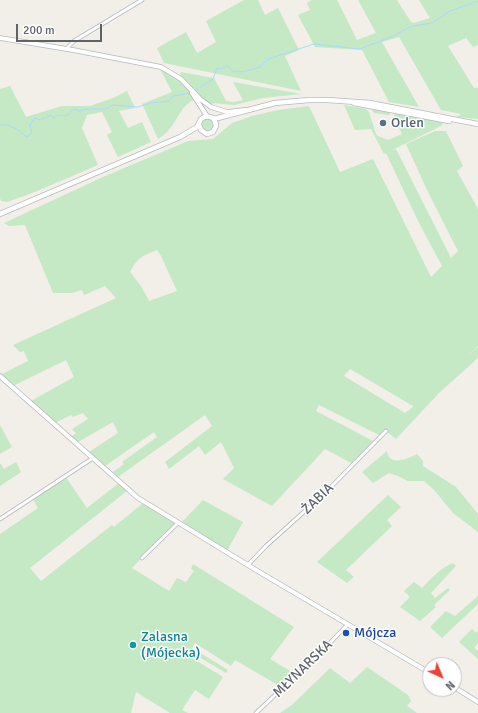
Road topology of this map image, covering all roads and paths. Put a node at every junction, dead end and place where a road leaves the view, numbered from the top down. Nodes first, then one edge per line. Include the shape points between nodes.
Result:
1 (142, 0) edge
2 (0, 38) edge
3 (66, 49) junction
4 (193, 92) junction
5 (249, 110) junction
6 (205, 117) junction
7 (215, 121) junction
8 (478, 124) edge
9 (199, 125) junction
10 (201, 130) junction
11 (180, 137) junction
12 (0, 215) edge
13 (0, 376) edge
14 (386, 431) dead end
15 (93, 458) junction
16 (0, 519) edge
17 (178, 523) junction
18 (142, 558) dead end
19 (248, 565) junction
20 (348, 624) junction
21 (422, 668) edge
22 (462, 692) edge
23 (478, 702) edge
24 (256, 713) edge

1 - 3 street via 74,41
2 - 3 street
3 - 4 street via 161,67 179,77
4 - 5 street via 206,104 219,110
4 - 6 street
5 - 7 main road
5 - 8 main road via 297,101 345,101 370,103
6 - 7 main road
6 - 9 main road
7 - 10 main road via 215,129 211,133
9 - 10 main road
9 - 11 main road
10 - 11 main road
11 - 12 main road
13 - 15 street
14 - 19 street, ŻABIA
15 - 16 street
15 - 17 street via 138,498
17 - 18 street
17 - 19 street
19 - 20 street
20 - 21 street
20 - 24 street, MŁYNARSKA
22 - 23 street

